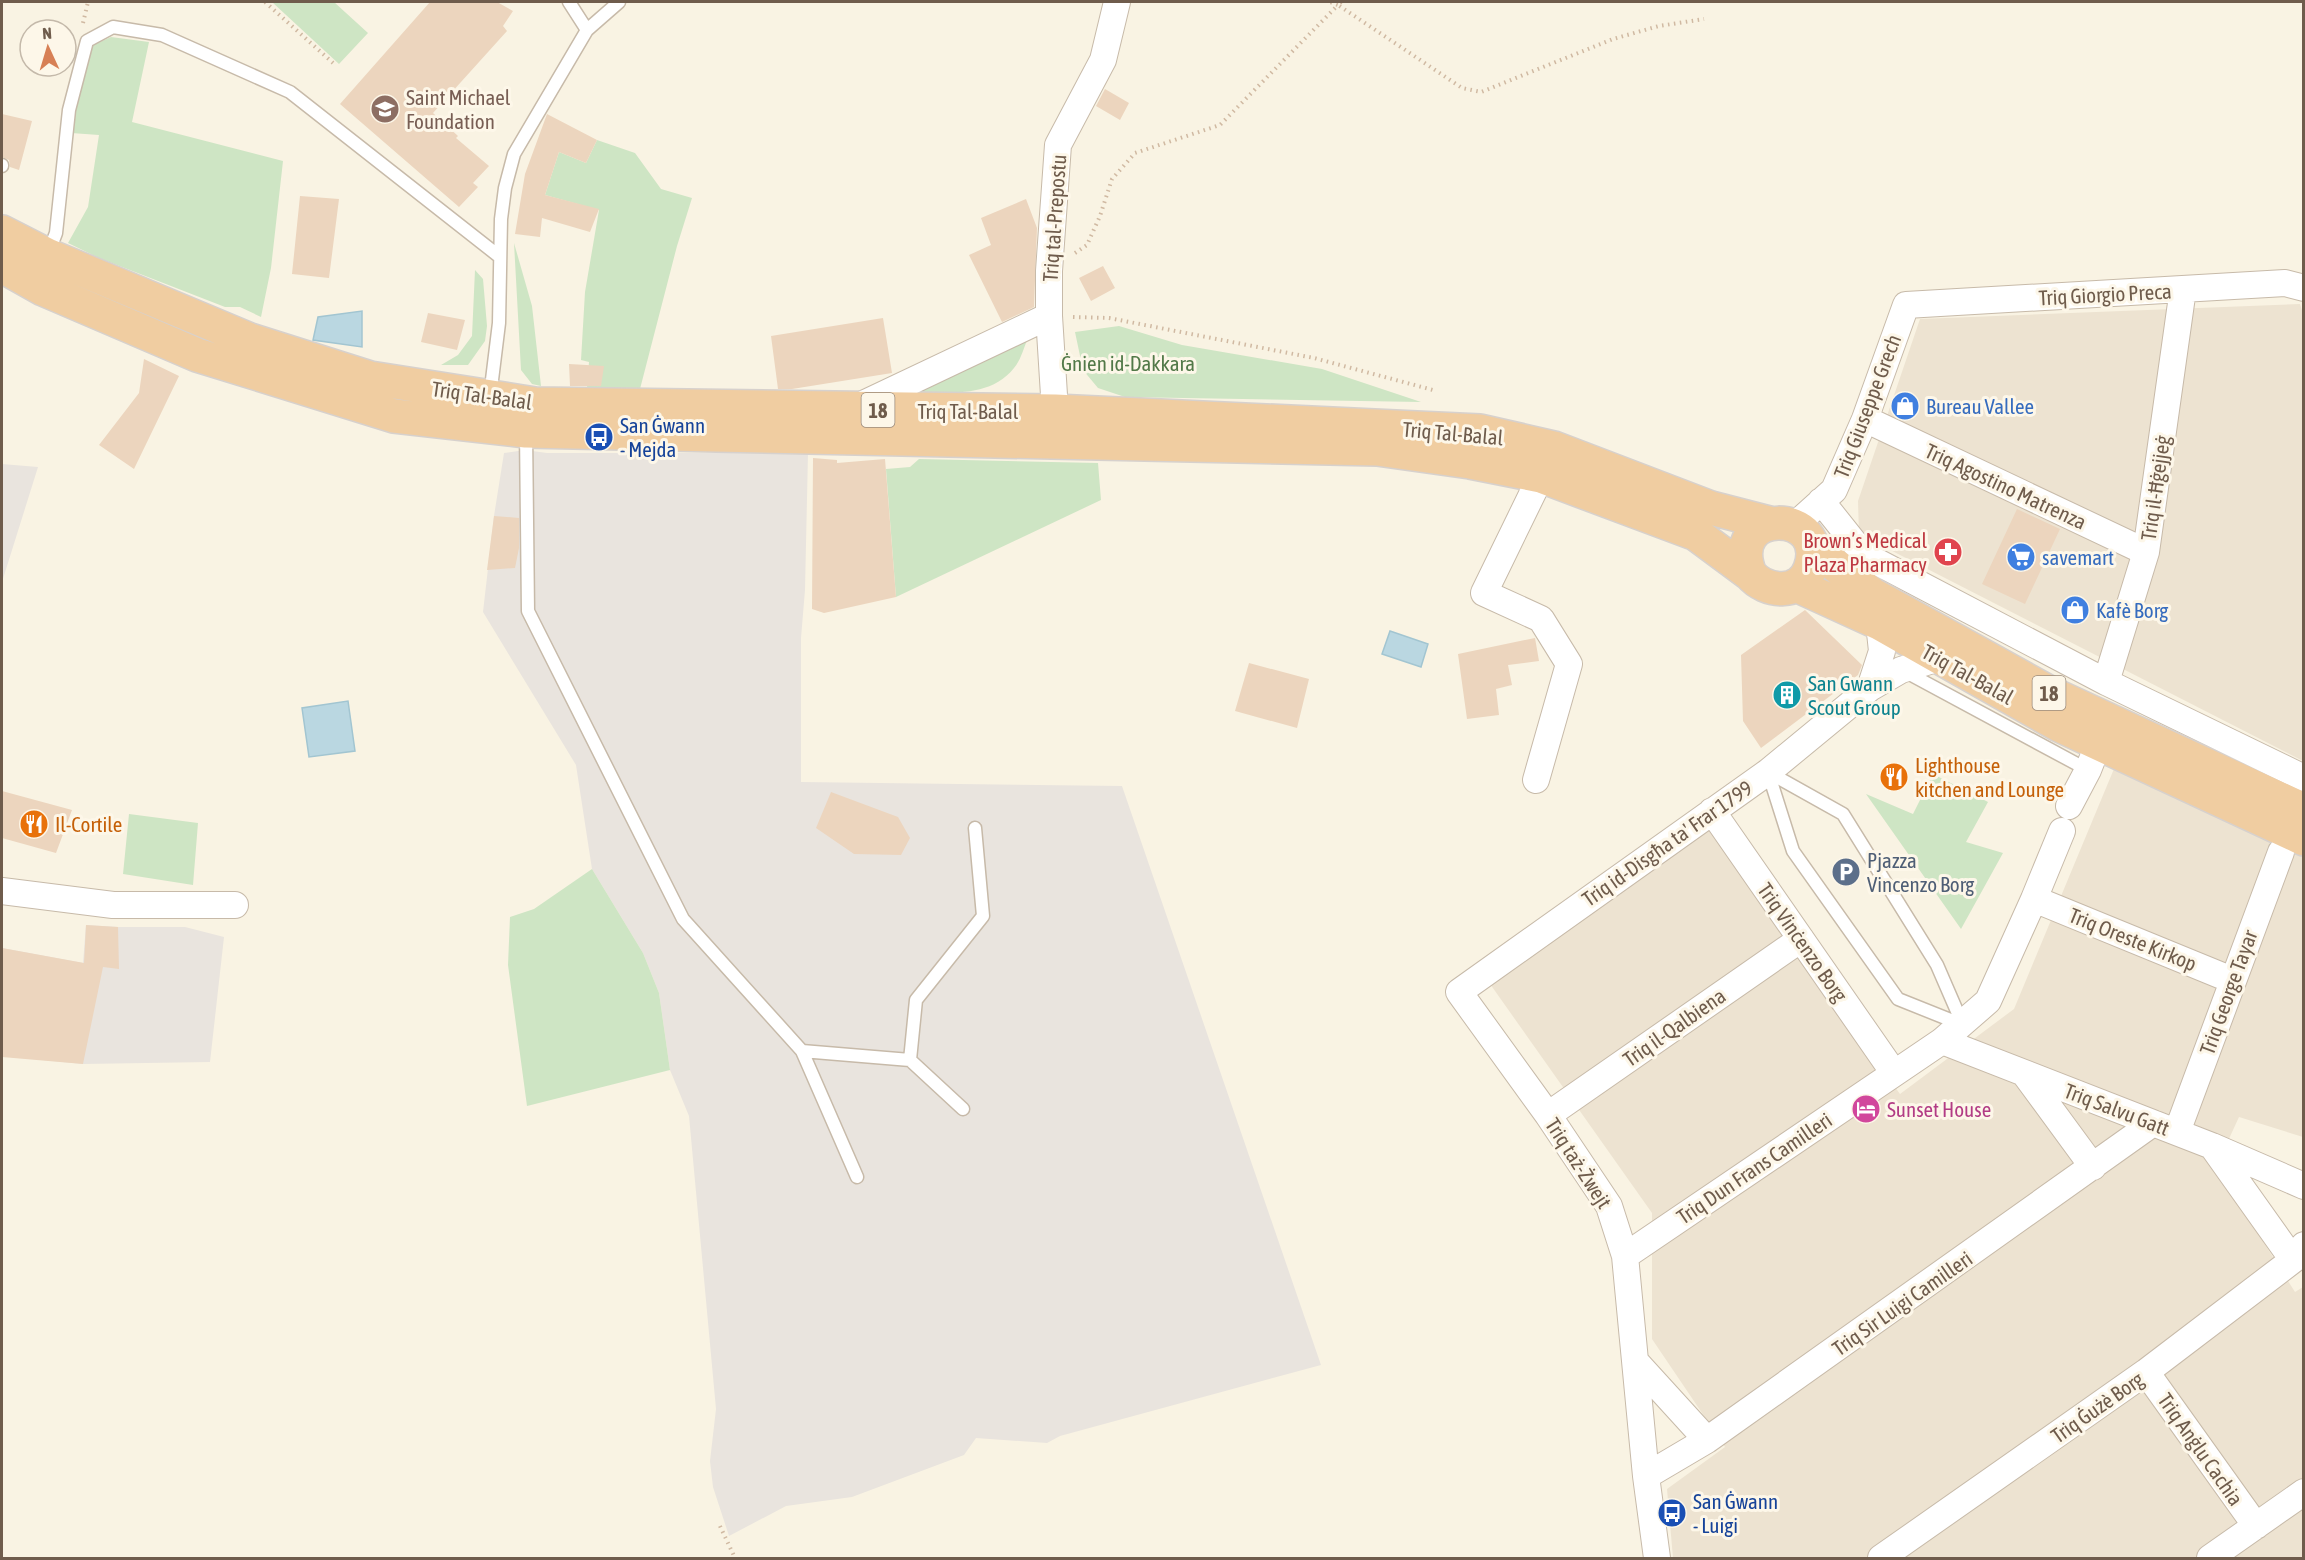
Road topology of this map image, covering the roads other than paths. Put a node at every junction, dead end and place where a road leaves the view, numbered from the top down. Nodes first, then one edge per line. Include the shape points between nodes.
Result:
1 (569, 2) edge
2 (619, 2) edge
3 (1117, 2) edge
4 (587, 30) junction
5 (2, 232) edge
6 (47, 255) junction
7 (500, 257) junction
8 (2, 266) edge
9 (2304, 288) edge
10 (2183, 289) junction
11 (1906, 305) joint
12 (1048, 316) junction
13 (489, 397) junction
14 (851, 410) junction
15 (1055, 411) junction
16 (1865, 419) junction
17 (526, 431) junction
18 (1541, 476) junction
19 (1821, 501) junction
20 (1801, 539) junction
21 (2146, 552) junction
22 (1864, 555) junction
23 (1750, 574) junction
24 (1796, 585) junction
25 (1879, 623) junction
26 (1939, 658) junction
27 (1901, 670) junction
28 (2106, 682) junction
29 (1870, 688) junction
30 (2093, 756) junction
31 (1768, 772) junction
32 (2304, 778) edge
33 (1536, 780) dead end
34 (2069, 806) dead end
35 (2304, 810) edge
36 (1712, 811) junction
37 (975, 828) dead end
38 (2062, 831) dead end
39 (2292, 846) edge
40 (2, 891) edge
41 (2034, 899) junction
42 (235, 905) dead end
43 (1801, 939) junction
44 (2232, 980) junction
45 (1459, 992) joint
46 (1963, 1025) junction
47 (1942, 1041) junction
48 (802, 1051) junction
49 (910, 1060) junction
50 (2023, 1072) junction
51 (1894, 1073) junction
52 (963, 1109) dead end
53 (1548, 1115) junction
54 (2165, 1128) junction
55 (2212, 1146) junction
56 (2093, 1167) junction
57 (857, 1177) dead end
58 (2304, 1186) edge
59 (2298, 1253) edge
60 (1625, 1256) junction
61 (1635, 1360) junction
62 (2146, 1372) junction
63 (1707, 1440) junction
64 (1646, 1476) junction
65 (2304, 1492) edge
66 (2256, 1526) junction
67 (1657, 1558) edge
68 (1881, 1558) edge
69 (2210, 1558) edge

1 - 4 lane
2 - 4 lane
3 - 12 street, Triq tal-Prepostu via 1103,60 1058,145
4 - 7 lane via 514,154 505,188
5 - 6 highway, Triq Tal-Balal / 18
6 - 7 lane via 56,233 69,110 87,41 113,27 162,35 290,92
6 - 13 highway, Triq Tal-Balal / 18 via 250,340 370,378
7 - 13 lane via 499,322
8 - 17 highway, Triq Tal-Balal / 18 via 43,289 207,358 394,416
9 - 10 street, Triq Giorgio Preca via 2285,284
10 - 11 street, Triq Giorgio Preca
10 - 21 street, Triq il-Ħġejjeġ
11 - 16 street, Triq Giuseppe Grech
12 - 14 street
12 - 15 street, Triq tal-Prepostu
13 - 14 highway, Triq Tal-Balal / 18 via 535,404
14 - 15 highway, Triq Tal-Balal / 18
15 - 20 highway, Triq Tal-Balal / 18 via 1480,431 1554,448
16 - 19 street, Triq Giuseppe Grech via 1834,490
16 - 21 street, Triq Agostino Matrenza
17 - 18 highway, Triq Tal-Balal / 18 via 1377,449
17 - 48 lane via 528,611 683,919
18 - 23 highway, Triq Tal-Balal / 18 via 1696,534
18 - 33 street via 1484,593 1541,619 1569,664
19 - 20 street, Triq Giuseppe Grech
19 - 22 street
20 - 22 street, Triq Tal-Balal
20 - 23 highway via 1757,530 1745,551
20 - 24 highway via 1813,559 1809,571
20 - 35 highway, Triq Tal-Balal / 18 via 1873,595 2050,693
21 - 28 street, Triq il-Ħġejjeġ
22 - 28 street
23 - 24 highway, Triq Tal-Balal / 18 via 1775,589
24 - 25 highway, Triq Tal-Balal / 18
25 - 26 highway, Triq Tal-Balal / 18
25 - 29 street via 1882,651
26 - 27 street, Triq id-Disgħa ta' Frar 1799
26 - 30 highway, Triq Tal-Balal / 18 via 2059,724
27 - 29 street, Triq id-Disgħa ta' Frar 1799
27 - 30 lane, Triq Tal-Balal
28 - 32 street
29 - 31 street, Triq id-Disgħa ta' Frar 1799
30 - 34 street
30 - 39 highway, Triq Tal-Balal / 18
31 - 36 street, Triq id-Disgħa ta' Frar 1799
31 - 46 lane via 1843,814 1937,965
31 - 46 lane via 1793,851 1899,999
36 - 43 street, Triq Vinċenzo Borg
36 - 45 street, Triq id-Disgħa ta' Frar 1799
37 - 49 lane via 983,916 916,1000
38 - 41 street, Triq Dun Frans Camilleri
39 - 44 street, Triq George Tayar
40 - 42 street via 113,905
41 - 44 street, Triq Oreste Kirkop
41 - 46 street, Triq Dun Frans Camilleri via 1988,1001
43 - 51 street, Triq Vinċenzo Borg
43 - 53 street, Triq il-Qalbiena
44 - 54 street, Triq George Tayar
45 - 53 street, Triq taż-Żwejt
46 - 47 street, Triq Dun Frans Camilleri
47 - 50 street, Triq Salvu Gatt
47 - 51 street, Triq Dun Frans Camilleri
48 - 49 lane
48 - 57 lane
49 - 52 lane
50 - 54 street, Triq Salvu Gatt
50 - 56 street, Triq Salvu Gatt
51 - 60 street, Triq Dun Frans Camilleri
53 - 60 street, Triq taż-Żwejt via 1610,1206
54 - 55 street, Triq Salvu Gatt
54 - 56 street, Triq Sir Luigi Camilleri
55 - 58 street, Triq Salvu Gatt
55 - 59 street
56 - 63 street, Triq Sir Luigi Camilleri
59 - 62 street, Triq Ġużè Borg
60 - 61 street, Triq taż-Żwejt
61 - 63 street
61 - 64 street, Triq taż-Żwejt
62 - 66 street, Triq Anġlu Cachia
62 - 68 street, Triq Ġużè Borg
63 - 64 street, Triq Sir Luigi Camilleri
64 - 67 street, Triq taż-Żwejt
65 - 66 street
66 - 69 street

